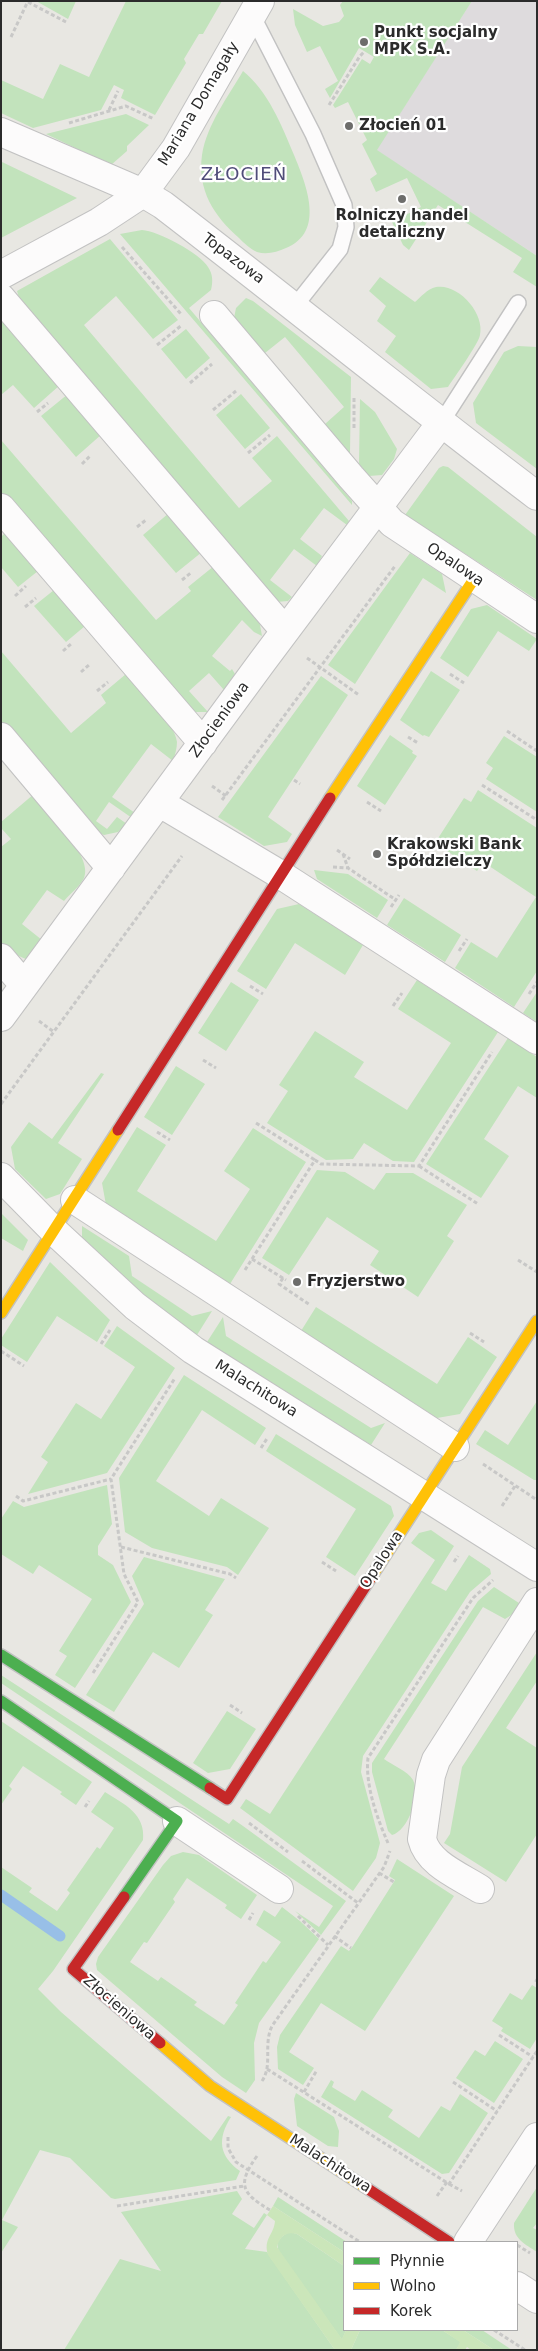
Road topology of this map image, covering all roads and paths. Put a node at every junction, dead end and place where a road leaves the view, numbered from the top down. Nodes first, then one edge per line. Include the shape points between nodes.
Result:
1 (28, 1) edge
2 (256, 8) edge
3 (66, 22) dead end
4 (11, 37) dead end
5 (365, 51) dead end
6 (118, 91) dead end
7 (327, 108) dead end
8 (109, 111) junction
9 (160, 122) dead end
10 (8, 136) edge
11 (143, 193) junction
12 (1, 275) edge
13 (1, 298) edge
14 (518, 303) dead end
15 (295, 306) junction
16 (214, 315) dead end
17 (187, 321) dead end
18 (157, 345) dead end
19 (219, 358) dead end
20 (190, 383) dead end
21 (242, 385) dead end
22 (213, 410) dead end
23 (441, 423) junction
24 (271, 434) dead end
25 (248, 453) dead end
26 (537, 496) edge
27 (377, 506) junction
28 (1, 508) edge
29 (396, 564) dead end
30 (474, 579) junction
31 (537, 619) edge
32 (283, 635) junction
33 (320, 666) junction
34 (384, 714) junction
35 (507, 731) dead end
36 (1, 737) edge
37 (203, 744) junction
38 (537, 751) edge
39 (482, 785) dead end
40 (160, 803) junction
41 (537, 820) edge
42 (202, 829) junction
43 (343, 854) dead end
44 (111, 868) junction
45 (281, 875) junction
46 (396, 900) dead end
47 (1, 958) edge
48 (537, 982) edge
49 (24, 985) junction
50 (1, 1017) edge
51 (511, 1023) junction
52 (537, 1040) edge
53 (1, 1104) edge
54 (256, 1123) dead end
55 (315, 1160) junction
56 (418, 1166) junction
57 (1, 1177) edge
58 (75, 1200) junction
59 (478, 1204) dead end
60 (54, 1231) junction
61 (252, 1259) junction
62 (518, 1260) dead end
63 (537, 1272) edge
64 (243, 1274) dead end
65 (310, 1305) dead end
66 (1, 1313) edge
67 (537, 1321) edge
68 (1, 1351) edge
69 (24, 1366) dead end
70 (176, 1376) dead end
71 (456, 1447) junction
72 (110, 1479) junction
73 (516, 1486) junction
74 (424, 1494) junction
75 (16, 1496) dead end
76 (536, 1498) edge
77 (499, 1511) dead end
78 (121, 1548) junction
79 (537, 1567) edge
80 (236, 1578) dead end
81 (495, 1578) dead end
82 (537, 1602) edge
83 (1, 1654) edge
84 (1, 1701) edge
85 (75, 1701) junction
86 (227, 1799) junction
87 (177, 1821) junction
88 (290, 1852) dead end
89 (297, 1858) dead end
90 (379, 1873) junction
91 (394, 1882) dead end
92 (279, 1889) dead end
93 (480, 1889) dead end
94 (358, 1903) junction
95 (334, 1936) junction
96 (351, 1948) dead end
97 (499, 2035) dead end
98 (537, 2051) edge
99 (533, 2058) junction
100 (317, 2070) dead end
101 (453, 2082) dead end
102 (210, 2086) joint
103 (304, 2092) junction
104 (497, 2111) junction
105 (268, 2124) junction
106 (229, 2132) dead end
107 (537, 2137) edge
108 (247, 2169) junction
109 (244, 2186) junction
110 (117, 2206) dead end
111 (270, 2210) dead end
112 (358, 2241) edge
113 (447, 2241) edge
114 (469, 2241) edge
115 (518, 2287) edge
116 (537, 2299) edge
117 (496, 2331) edge
118 (525, 2350) edge

1 - 3 path
1 - 4 path
2 - 11 street, Mariana Domagały via 176,148
2 - 15 lane via 344,205 346,227 340,248
5 - 7 path
6 - 8 path
8 - 9 path via 126,106
8 - 10 path
10 - 11 street, Topazowa
11 - 12 street, Mariana Domagały via 99,222
11 - 15 street, Topazowa
13 - 32 street
14 - 23 lane
15 - 23 street, Topazowa
16 - 27 street, Opalowa
17 - 18 path
19 - 20 path
21 - 22 path
23 - 26 street, Topazowa
23 - 27 street, Złocieniowa
24 - 25 path
27 - 30 street, Opalowa via 392,522
27 - 32 street, Złocieniowa
28 - 37 street
29 - 33 path
30 - 31 street, Opalowa
30 - 34 street
32 - 33 path
32 - 37 street, Złocieniowa
33 - 34 path
33 - 42 path
34 - 45 street
35 - 38 path
36 - 44 street
37 - 40 street, Złocieniowa
39 - 41 path
40 - 42 street
40 - 44 street, Złocieniowa
42 - 45 street
42 - 53 path
43 - 46 path via 348,868
44 - 49 street, Złocieniowa
45 - 51 street
45 - 58 street
47 - 49 street
48 - 51 path
49 - 50 street, Złocieniowa
51 - 52 street
51 - 56 path
54 - 55 path
55 - 56 path via 321,1164
55 - 61 path
56 - 59 path
57 - 60 street, Malachitowa
58 - 60 street
58 - 71 street
60 - 66 street
60 - 74 street, Malachitowa via 135,1306 193,1350
61 - 64 path
61 - 65 path via 284,1279 279,1284
62 - 63 path
67 - 71 street, Opalowa
68 - 69 path
70 - 72 path
71 - 73 path
71 - 74 street, Opalowa
72 - 75 path via 23,1501
72 - 78 path
73 - 76 path
73 - 77 path
74 - 79 street, Malachitowa
74 - 86 street, Opalowa
78 - 80 path
78 - 85 path via 124,1574 138,1602
81 - 90 path via 473,1598 368,1758 367,1772 390,1851
82 - 93 street via 442,1748 431,1775 422,1840 425,1850
83 - 85 street
84 - 87 street
85 - 86 street
86 - 88 path via 236,1814
87 - 92 street
87 - 102 street, Złocieniowa via 73,1969
89 - 94 path
90 - 91 path
90 - 94 path
94 - 95 path
95 - 96 path
95 - 103 path via 272,2026 266,2042 268,2070
97 - 99 path
98 - 99 path
99 - 104 path
100 - 103 path
101 - 104 path
102 - 105 street, Malachitowa
103 - 104 path via 449,2184
105 - 108 path via 259,2137 260,2150
105 - 113 street, Malachitowa
106 - 108 path via 231,2155
107 - 114 street
108 - 109 path
108 - 112 path
109 - 110 path
109 - 111 path via 252,2200
115 - 116 street
117 - 118 path

